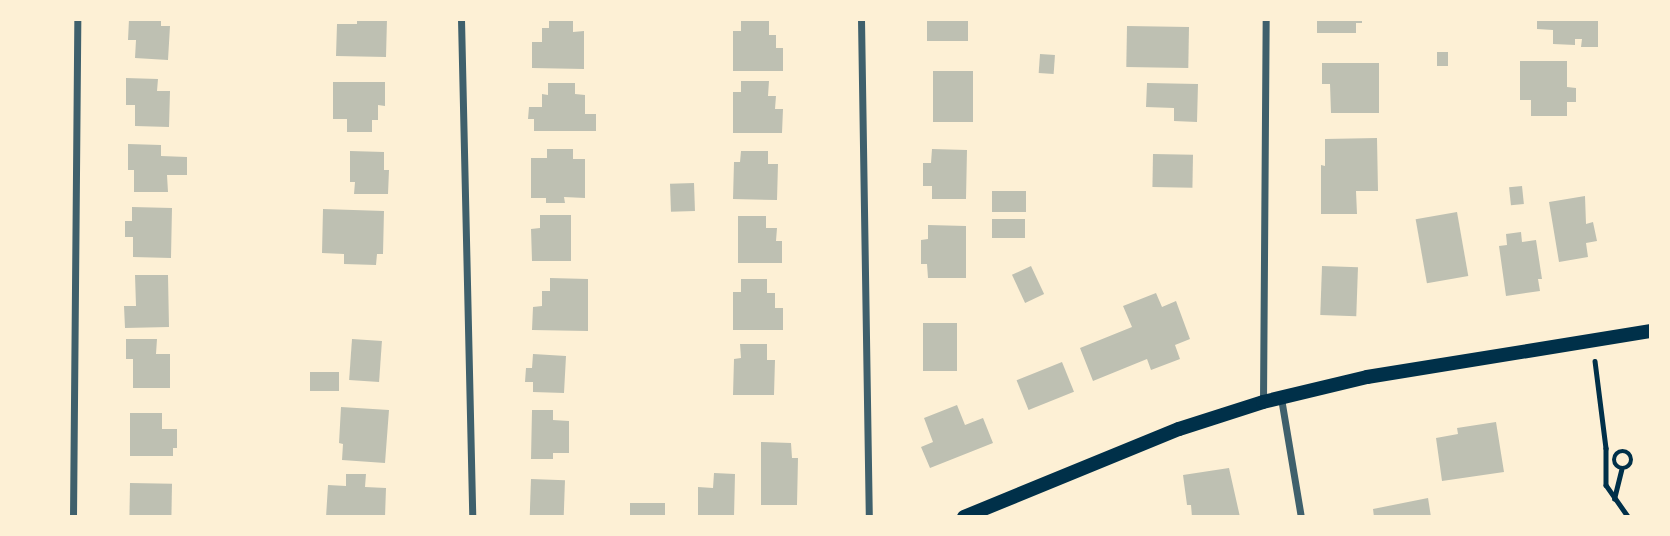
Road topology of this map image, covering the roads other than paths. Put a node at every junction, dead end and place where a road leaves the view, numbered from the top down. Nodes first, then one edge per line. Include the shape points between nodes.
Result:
1 (77, 19) edge
2 (461, 19) edge
3 (861, 19) edge
4 (1266, 19) edge
5 (1651, 331) edge
6 (1281, 398) junction
7 (1263, 402) junction
8 (993, 511) edge
9 (73, 517) edge
10 (472, 517) edge
11 (869, 517) edge
12 (964, 517) edge
13 (1300, 517) edge

1 - 9 street
2 - 10 street
3 - 11 street
4 - 7 street
5 - 6 main road via 1367,377
6 - 7 main road
6 - 13 street
7 - 8 main road via 1179,429
8 - 12 main road

